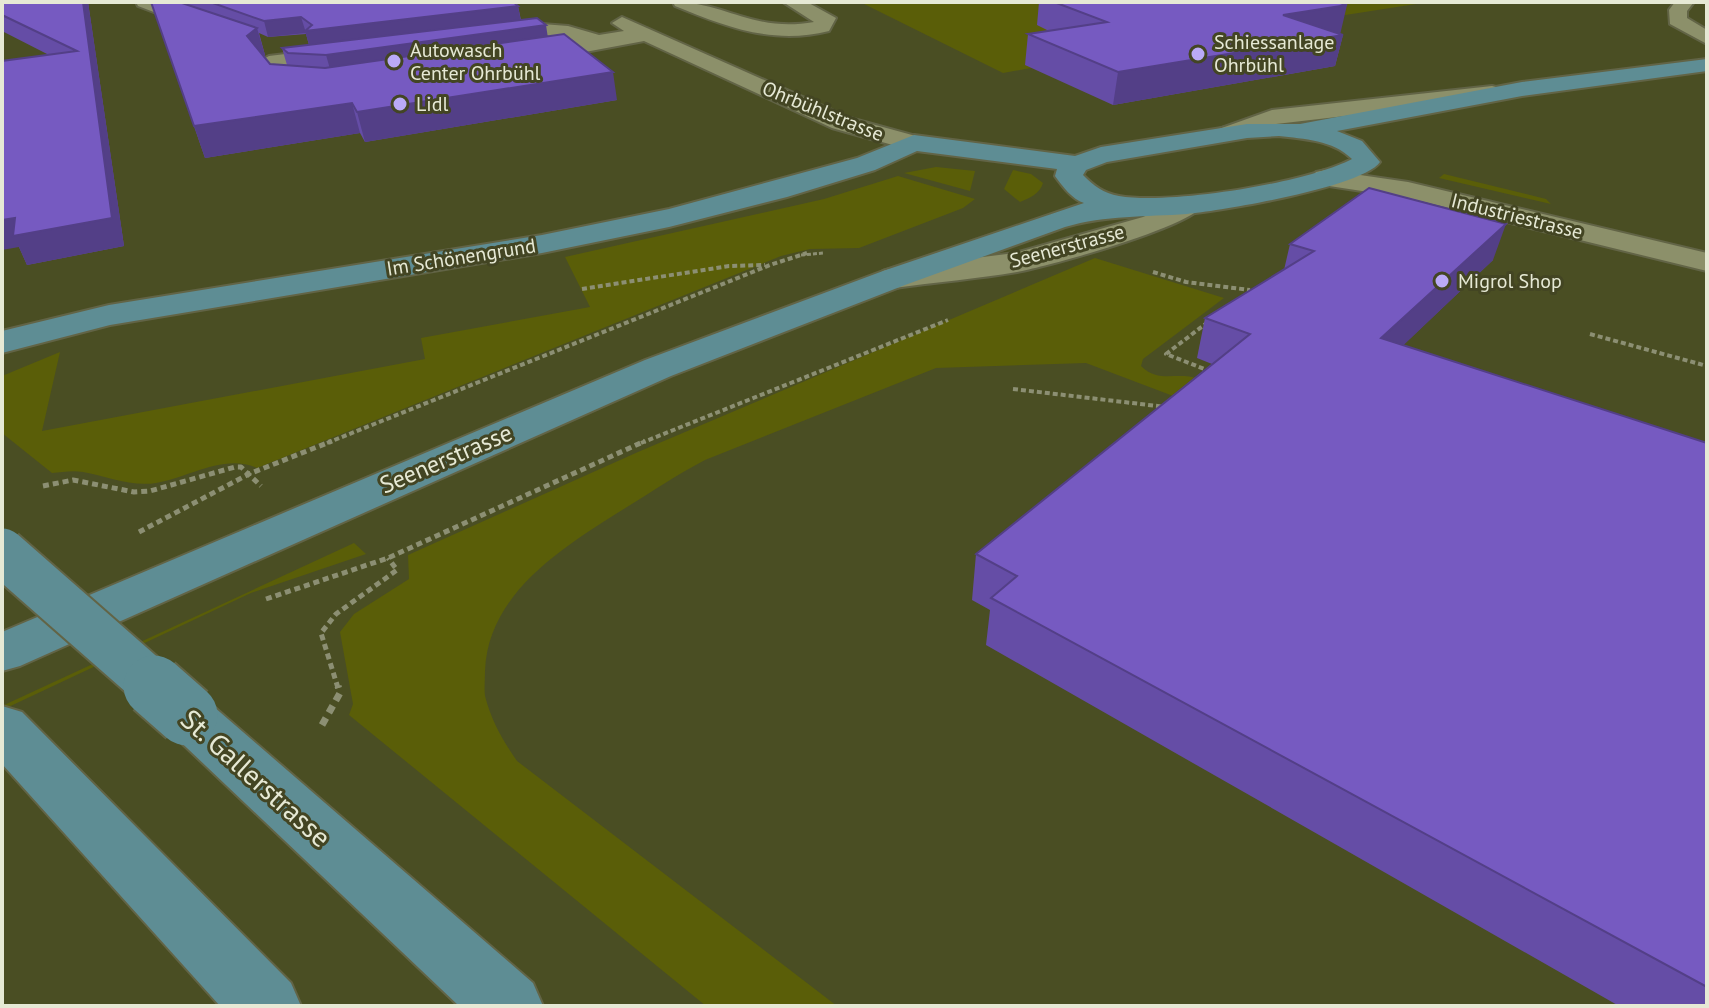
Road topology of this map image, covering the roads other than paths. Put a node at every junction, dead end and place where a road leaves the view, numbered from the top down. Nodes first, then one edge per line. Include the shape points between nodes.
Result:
1 (145, 2) edge
2 (682, 2) edge
3 (792, 2) edge
4 (1685, 2) edge
5 (554, 11) dead end
6 (597, 12) dead end
7 (510, 24) junction
8 (648, 34) junction
9 (231, 35) edge
10 (1707, 38) edge
11 (597, 41) junction
12 (362, 51) edge
13 (511, 60) edge
14 (1707, 65) edge
15 (312, 79) edge
16 (1522, 89) junction
17 (1297, 130) junction
18 (1228, 134) junction
19 (914, 143) junction
20 (1362, 155) junction
21 (1075, 174) junction
22 (1326, 178) junction
23 (1130, 206) junction
24 (1188, 206) junction
25 (1707, 246) edge
26 (1707, 262) edge
27 (894, 278) junction
28 (2, 342) edge
29 (2, 552) edge
30 (2, 653) edge
31 (2, 727) edge
32 (266, 1006) edge
33 (508, 1006) edge

1 - 9 street
2 - 3 street via 752,30 779,33 822,27 826,18
4 - 10 street via 1677,20
5 - 7 street
6 - 8 street, Ohrbühlstrasse
7 - 11 street via 572,31
7 - 11 street via 475,38
8 - 11 street
8 - 19 street, Ohrbühlstrasse via 841,123
11 - 13 street via 586,49
12 - 15 street via 272,64
14 - 16 main road, Seenerstrasse
16 - 17 main road, Seenerstrasse
16 - 18 street, Seenerstrasse via 1272,117
16 - 20 main road, Seenerstrasse via 1371,138
17 - 18 main road, Seenerstrasse
17 - 20 main road, Seenerstrasse via 1332,137
18 - 21 main road, Seenerstrasse via 1101,155
19 - 21 main road, Ohrbühlstrasse
19 - 28 main road, Im Schönengrund via 866,164 669,218 109,315
20 - 22 main road, Seenerstrasse via 1350,171
20 - 25 street, Industriestrasse via 1421,179
21 - 23 main road, Seenerstrasse via 1094,197
21 - 27 main road, Seenerstrasse
22 - 24 main road, Seenerstrasse
22 - 26 street, Industriestrasse via 1408,190
23 - 24 main road, Seenerstrasse
23 - 27 main road, Seenerstrasse via 1088,211
24 - 27 street, Seenerstrasse via 1153,223 1018,262
27 - 30 main road, Seenerstrasse via 658,368
29 - 33 main road, St. Gallerstrasse, bridge
31 - 32 main road

